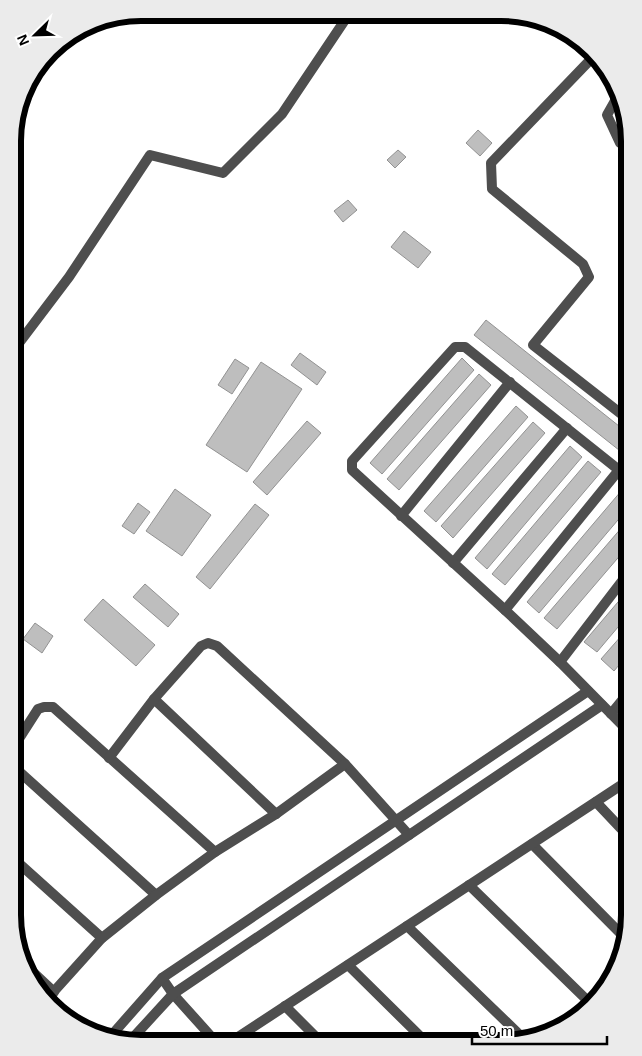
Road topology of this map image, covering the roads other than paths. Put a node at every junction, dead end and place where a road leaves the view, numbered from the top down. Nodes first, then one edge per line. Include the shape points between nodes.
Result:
1 (344, 21) edge
2 (590, 60) edge
3 (614, 103) edge
4 (621, 143) edge
5 (21, 340) edge
6 (510, 382) junction
7 (621, 413) edge
8 (567, 428) junction
9 (619, 470) joint
10 (401, 516) junction
11 (453, 563) junction
12 (620, 583) edge
13 (505, 610) junction
14 (560, 662) junction
15 (588, 690) junction
16 (154, 699) junction
17 (620, 703) edge
18 (602, 705) junction
19 (611, 714) junction
20 (620, 723) edge
21 (21, 736) edge
22 (109, 758) junction
23 (345, 764) junction
24 (21, 773) edge
25 (620, 786) edge
26 (596, 802) junction
27 (276, 814) junction
28 (396, 820) junction
29 (620, 828) edge
30 (409, 835) junction
31 (532, 844) junction
32 (215, 852) junction
33 (21, 865) edge
34 (469, 885) junction
35 (156, 895) junction
36 (407, 926) junction
37 (619, 932) edge
38 (102, 938) junction
39 (348, 965) junction
40 (162, 978) junction
41 (173, 994) junction
42 (51, 995) edge
43 (586, 1000) edge
44 (285, 1006) junction
45 (114, 1032) edge
46 (518, 1034) edge
47 (136, 1035) edge
48 (210, 1035) edge
49 (241, 1035) edge
50 (314, 1035) edge
51 (419, 1035) edge

1 - 5 street via 282,114 222,173 150,155 69,276
2 - 7 street via 491,163 492,189 583,264 589,277 533,345
3 - 4 street via 607,115
6 - 8 street
6 - 10 street
6 - 10 street via 465,346 455,347 352,461 352,470
8 - 9 street
8 - 11 street
9 - 13 street
10 - 11 street
11 - 13 street
12 - 14 street
13 - 14 street
14 - 15 street
15 - 18 street
15 - 28 street
16 - 22 street
16 - 23 street via 201,646 208,643 217,646
16 - 27 street
17 - 19 street
18 - 19 street
18 - 30 street
19 - 20 street
21 - 22 street via 38,709 53,707
22 - 32 street
23 - 27 street
23 - 28 street
24 - 35 street
25 - 26 street
26 - 29 street
26 - 31 street
27 - 32 street
28 - 30 street
28 - 40 street
30 - 41 street
31 - 34 street
31 - 37 street
32 - 35 street
33 - 38 street
34 - 36 street
34 - 43 street
35 - 38 street
36 - 39 street
36 - 46 street
38 - 42 street
39 - 44 street
39 - 51 street
40 - 41 street
40 - 45 street
41 - 47 street
41 - 48 street
44 - 49 street
44 - 50 street

